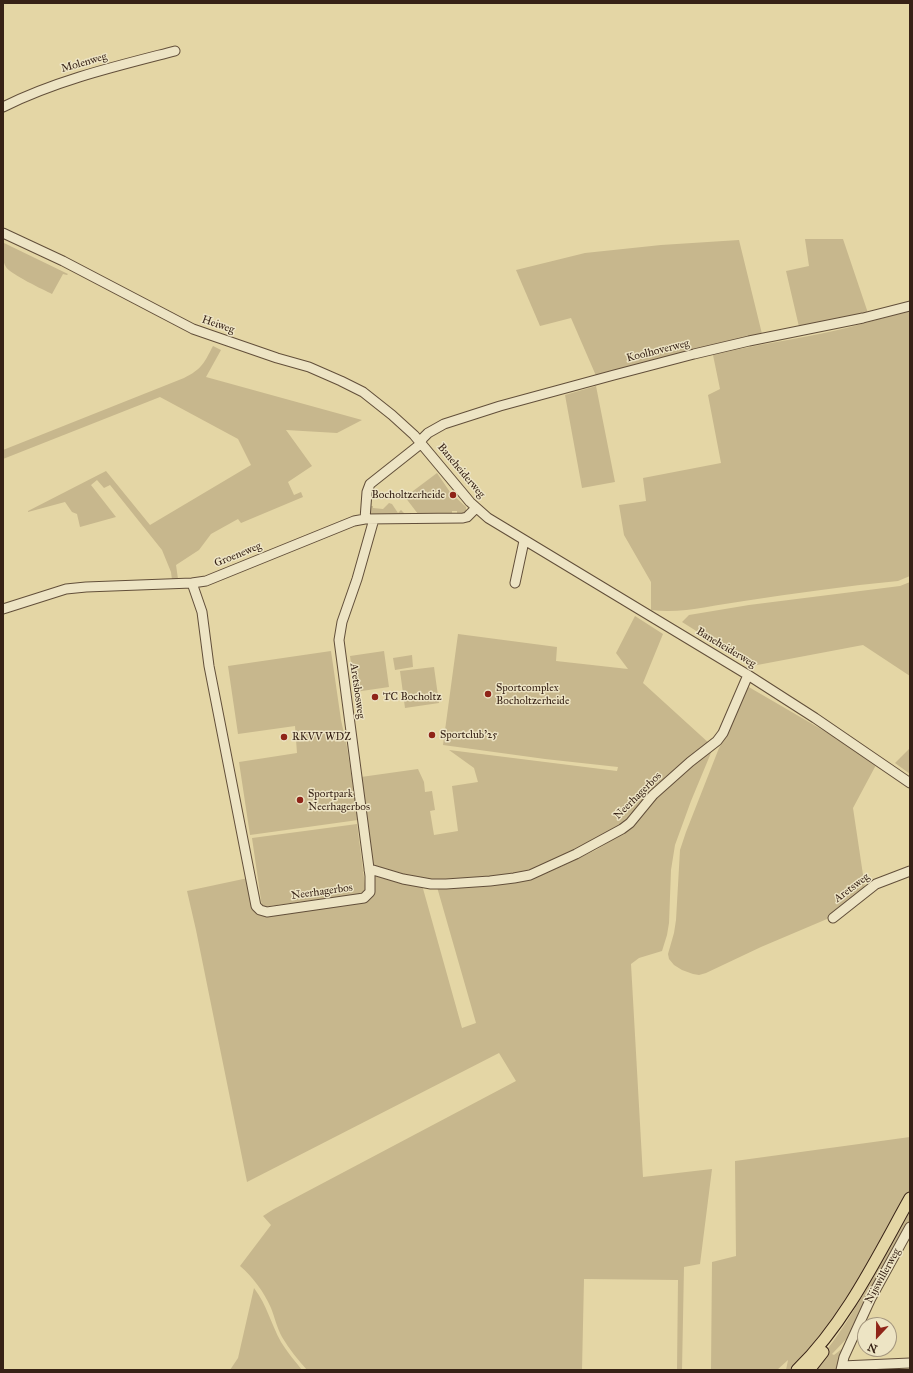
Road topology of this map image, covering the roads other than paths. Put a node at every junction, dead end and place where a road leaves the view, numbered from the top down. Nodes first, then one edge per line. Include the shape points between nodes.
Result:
1 (175, 51) dead end
2 (3, 107) edge
3 (3, 233) edge
4 (910, 306) edge
5 (420, 442) junction
6 (476, 508) junction
7 (369, 519) junction
8 (524, 541) junction
9 (192, 583) junction
10 (515, 583) dead end
11 (3, 609) edge
12 (748, 675) junction
13 (910, 783) edge
14 (369, 870) junction
15 (910, 871) edge
16 (833, 918) dead end
17 (910, 1198) edge
18 (910, 1227) edge
19 (873, 1266) junction
20 (910, 1363) edge
21 (841, 1368) edge
22 (797, 1370) edge
23 (809, 1370) edge

1 - 2 street, Molenweg via 73,78
3 - 5 street, Heiweg via 63,261 193,329 309,367 341,381 383,407
4 - 5 street, Koolhoverweg via 742,343 592,381 455,420 435,428
5 - 6 street, Baneheiderweg
5 - 7 street, Koolhoverweg via 370,484 367,492
6 - 7 street, Groeneweg via 464,518
6 - 8 street, Baneheiderweg
7 - 9 street, Groeneweg via 354,521 216,578
7 - 14 street, Aretsbosweg via 357,579 342,622 339,640
8 - 10 street
8 - 12 street, Baneheiderweg
9 - 11 street, Groeneweg via 66,589
9 - 14 street, Neerhagerbos via 202,612 210,666 258,908 265,912 364,898 370,890
12 - 13 street, Baneheiderweg
12 - 14 street, Neerhagerbos via 720,737 653,795 630,823 576,854 530,875 490,881 431,884
15 - 16 street, Aretsweg via 876,884
17 - 19 main road, Nijswillerweg
18 - 21 street, Nijswillerweg via 870,1298
19 - 22 main road, Nijswillerweg via 829,1334
19 - 23 main road, Nijswillerweg via 846,1318
20 - 21 street

